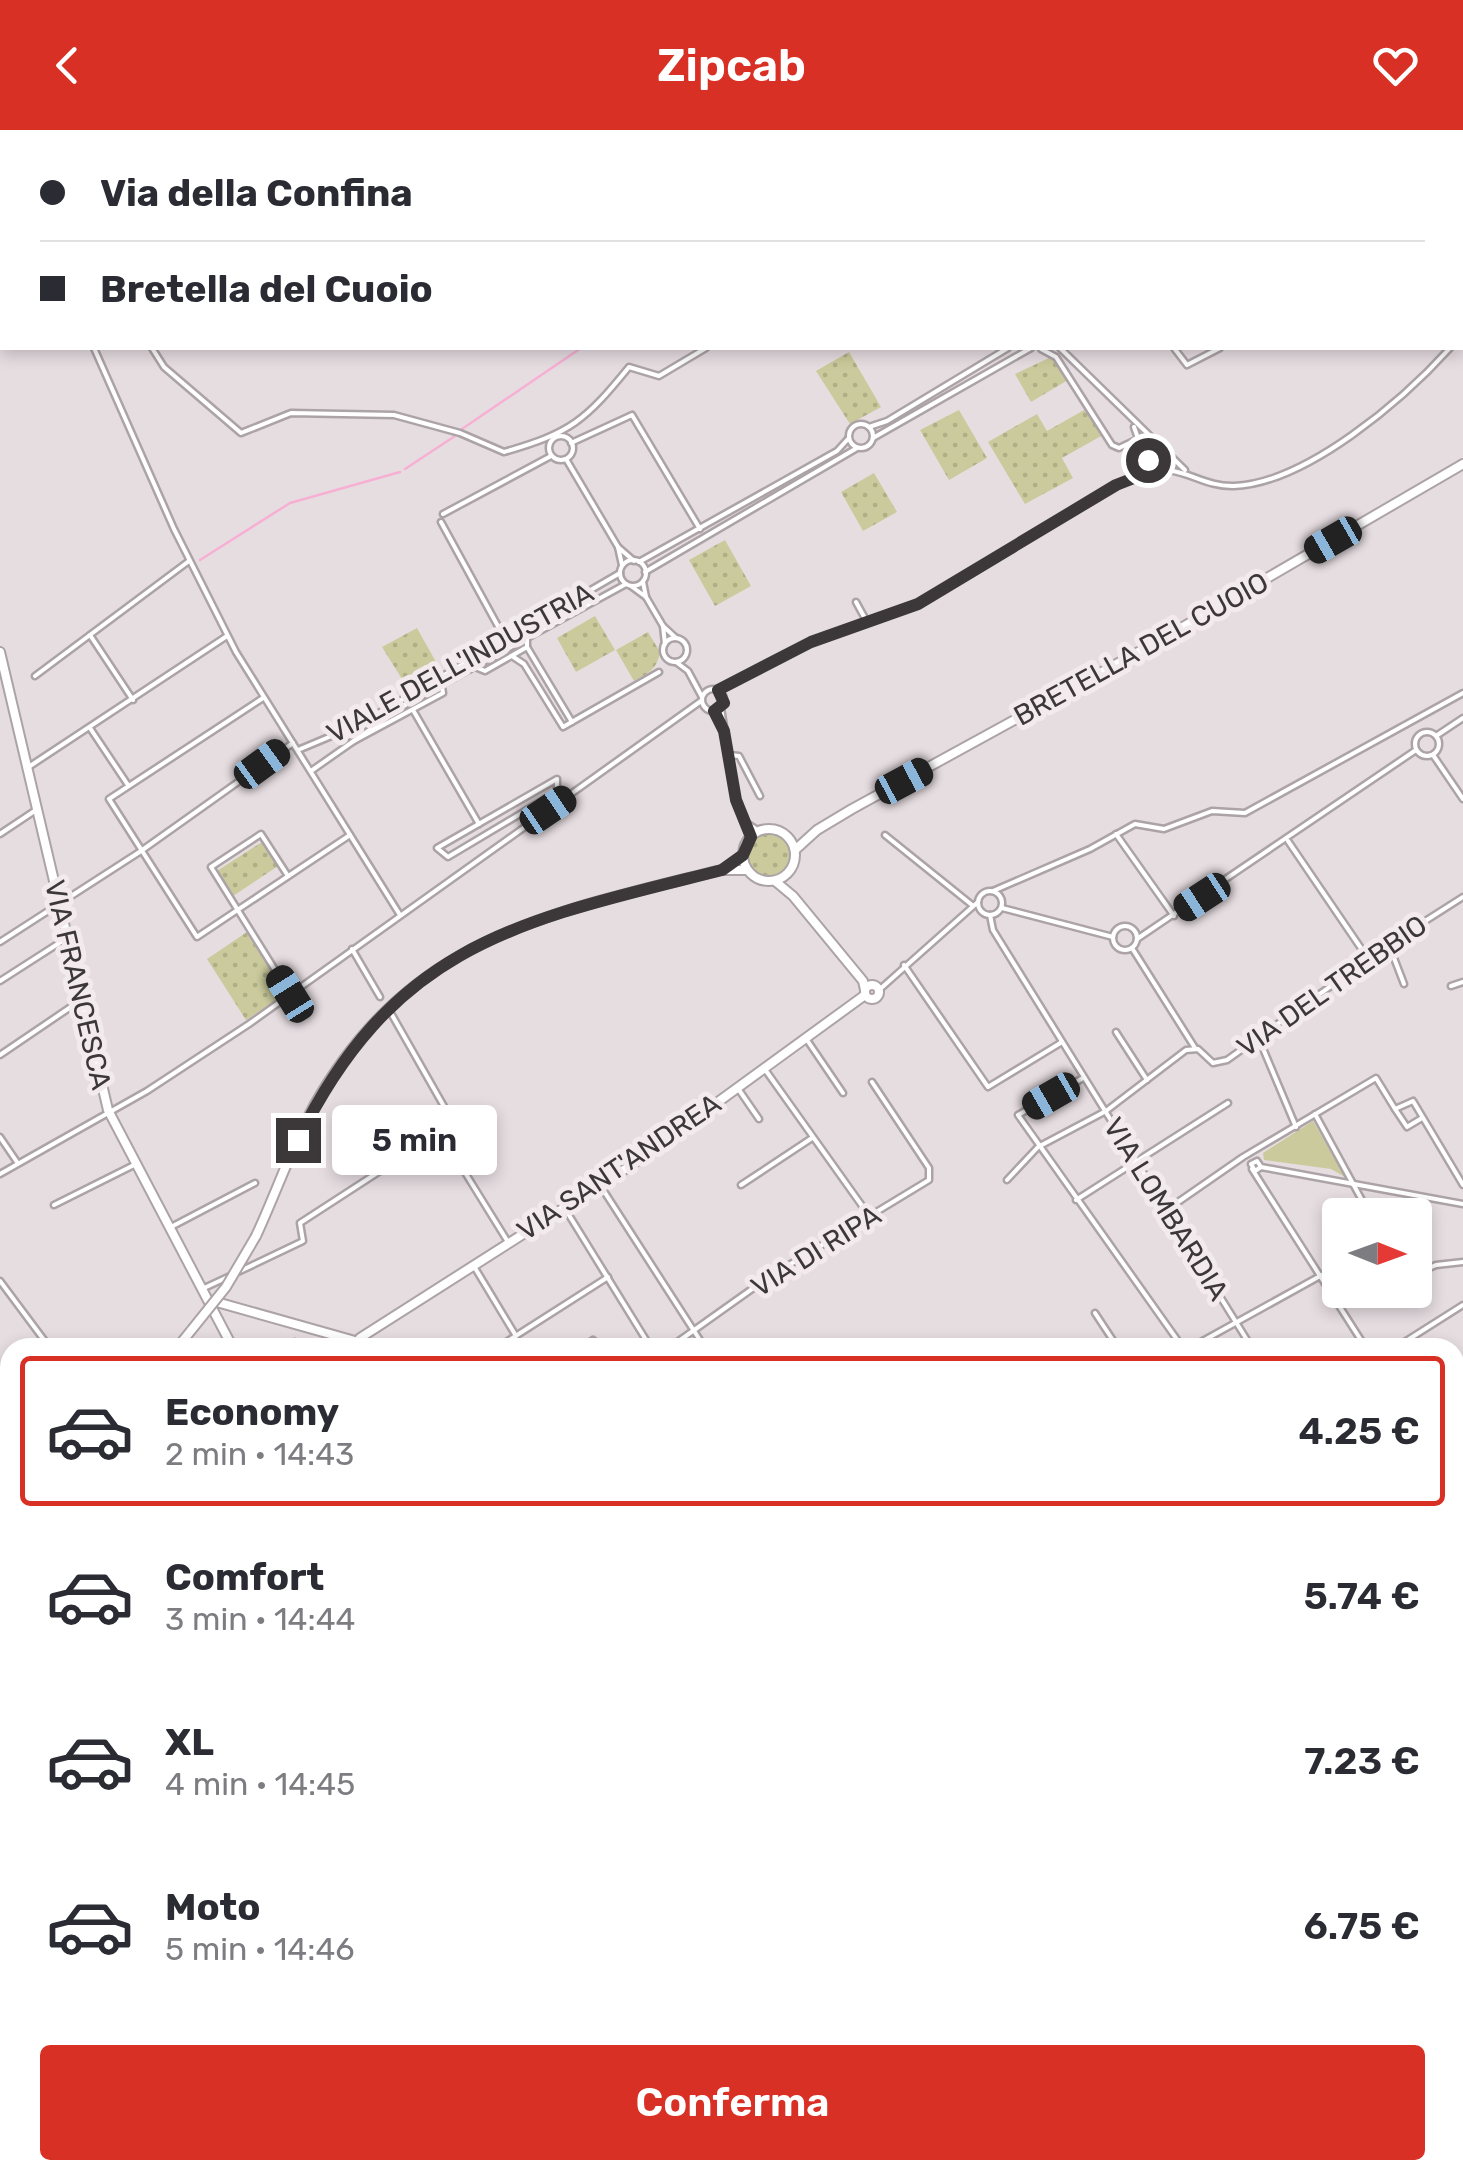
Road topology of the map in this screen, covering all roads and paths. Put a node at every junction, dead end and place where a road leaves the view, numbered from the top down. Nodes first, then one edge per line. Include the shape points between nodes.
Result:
1 (95, 350) edge
2 (153, 350) edge
3 (703, 350) edge
4 (1005, 350) edge
5 (1027, 350) edge
6 (1045, 350) edge
7 (1062, 350) edge
8 (1176, 350) edge
9 (1216, 350) edge
10 (1448, 350) edge
11 (1132, 423) junction
12 (869, 427) junction
13 (848, 438) junction
14 (873, 438) junction
15 (1138, 439) junction
16 (571, 443) junction
17 (857, 448) junction
18 (1161, 448) junction
19 (1166, 453) junction
20 (551, 456) junction
21 (566, 459) junction
22 (1146, 459) junction
23 (1463, 464) edge
24 (1157, 469) junction
25 (1168, 469) junction
26 (1186, 471) junction
27 (1138, 474) junction
28 (443, 514) dead end
29 (441, 522) dead end
30 (700, 529) junction
31 (618, 547) junction
32 (189, 561) junction
33 (636, 562) junction
34 (621, 570) junction
35 (645, 572) junction
36 (643, 581) junction
37 (628, 585) junction
38 (646, 597) junction
39 (856, 602) dead end
40 (867, 622) junction
41 (663, 626) junction
42 (90, 635) junction
43 (227, 636) junction
44 (527, 636) junction
45 (676, 638) junction
46 (505, 639) junction
47 (665, 644) junction
48 (527, 648) junction
49 (0, 652) edge
50 (686, 653) junction
51 (512, 656) junction
52 (676, 662) junction
53 (473, 666) junction
54 (688, 671) junction
55 (659, 672) dead end
56 (36, 676) dead end
57 (442, 684) junction
58 (697, 685) junction
59 (729, 686) junction
60 (709, 689) junction
61 (718, 690) junction
62 (1463, 693) edge
63 (4, 694) edge
64 (263, 698) junction
65 (724, 698) junction
66 (702, 699) junction
67 (133, 700) junction
68 (705, 708) junction
69 (721, 708) junction
70 (414, 710) junction
71 (692, 711) junction
72 (714, 711) junction
73 (1463, 718) edge
74 (721, 721) junction
75 (572, 722) junction
76 (90, 728) junction
77 (1436, 736) junction
78 (293, 742) junction
79 (348, 743) junction
80 (298, 750) junction
81 (1416, 750) junction
82 (729, 755) junction
83 (1433, 755) junction
84 (26, 769) junction
85 (311, 771) junction
86 (128, 785) junction
87 (760, 796) dead end
88 (1463, 800) edge
89 (36, 810) junction
90 (478, 824) junction
91 (817, 830) junction
92 (0, 834) edge
93 (350, 834) junction
94 (755, 834) junction
95 (1116, 834) junction
96 (885, 836) dead end
97 (788, 837) junction
98 (1288, 841) junction
99 (795, 850) junction
100 (141, 852) junction
101 (743, 855) junction
102 (722, 870) junction
103 (748, 870) junction
104 (789, 873) junction
105 (288, 876) junction
106 (775, 881) junction
107 (993, 891) junction
108 (793, 896) junction
109 (1463, 898) edge
110 (975, 904) junction
111 (59, 905) junction
112 (1002, 908) junction
113 (238, 910) junction
114 (400, 915) junction
115 (990, 915) junction
116 (1174, 916) junction
117 (1113, 937) junction
118 (67, 938) junction
119 (1137, 939) junction
120 (0, 942) edge
121 (1389, 945) junction
122 (352, 948) junction
123 (1132, 948) junction
124 (1369, 960) junction
125 (904, 965) junction
126 (0, 981) edge
127 (1463, 982) edge
128 (1404, 984) dead end
129 (1451, 986) dead end
130 (869, 991) junction
131 (290, 994) junction
132 (380, 996) dead end
133 (81, 1000) junction
134 (392, 1016) dead end
135 (1116, 1032) dead end
136 (1258, 1038) junction
137 (808, 1040) junction
138 (1062, 1042) junction
139 (1195, 1048) junction
140 (0, 1055) edge
141 (764, 1068) junction
142 (1084, 1077) junction
143 (1147, 1080) junction
144 (872, 1082) dead end
145 (737, 1087) junction
146 (843, 1094) dead end
147 (1228, 1104) dead end
148 (1395, 1109) junction
149 (108, 1110) junction
150 (1106, 1112) junction
151 (1315, 1114) junction
152 (1423, 1118) junction
153 (759, 1119) dead end
154 (451, 1125) junction
155 (1296, 1127) junction
156 (0, 1137) edge
157 (812, 1138) junction
158 (1038, 1148) junction
159 (1253, 1152) junction
160 (1243, 1157) junction
161 (1138, 1159) junction
162 (17, 1162) junction
163 (136, 1164) junction
164 (1260, 1164) junction
165 (1252, 1168) junction
166 (0, 1174) edge
167 (1008, 1180) dead end
168 (255, 1183) dead end
169 (600, 1185) junction
170 (740, 1185) dead end
171 (1354, 1185) junction
172 (1463, 1185) edge
173 (1361, 1198) edge
174 (1076, 1200) junction
175 (54, 1204) dead end
176 (1463, 1204) edge
177 (564, 1207) junction
178 (1168, 1209) junction
179 (870, 1217) junction
180 (170, 1228) junction
181 (508, 1242) junction
182 (1463, 1262) edge
183 (472, 1264) junction
184 (1432, 1266) edge
185 (1320, 1275) junction
186 (608, 1277) junction
187 (0, 1280) edge
188 (202, 1289) junction
189 (208, 1299) junction
190 (1463, 1305) edge
191 (1095, 1313) dead end
192 (1236, 1321) junction
193 (694, 1330) junction
194 (516, 1336) junction
195 (43, 1338) edge
196 (186, 1338) edge
197 (228, 1338) edge
198 (339, 1338) edge
199 (363, 1338) edge
200 (513, 1338) edge
201 (645, 1338) edge
202 (683, 1338) edge
203 (699, 1338) edge
204 (1111, 1338) edge
205 (1180, 1338) edge
206 (1205, 1338) edge
207 (1246, 1338) edge
208 (1360, 1338) edge
209 (1411, 1338) edge

1 - 32 street
2 - 3 street via 164,367 241,432 291,413 394,415 504,452 580,423 629,367 659,376
4 - 12 street, VIALE DELL'INDUSTRIA
5 - 14 street
6 - 15 street via 1112,445
7 - 11 street
8 - 9 street via 1187,365
10 - 26 street via 1402,400 1304,463 1236,486
11 - 15 street
11 - 18 street
12 - 13 street, VIALE DELL'INDUSTRIA via 854,426
12 - 14 street
13 - 17 street
13 - 30 street, VIALE DELL'INDUSTRIA via 837,451
14 - 17 street
15 - 22 street
16 - 20 street via 554,438
16 - 21 street
16 - 30 street via 632,415
17 - 35 street
18 - 19 street
18 - 22 street via 1158,460
19 - 25 street
19 - 26 street
20 - 21 street
20 - 28 street
21 - 31 street
22 - 24 street
22 - 27 street
23 - 91 main road, BRETELLA DEL CUOIO
24 - 25 street
24 - 27 street
25 - 26 street
27 - 40 street via 972,575
29 - 46 street
30 - 33 street, VIALE DELL'INDUSTRIA
31 - 33 street
31 - 34 street
32 - 42 street
32 - 43 street
33 - 34 street, VIALE DELL'INDUSTRIA
33 - 35 street
34 - 37 street, VIALE DELL'INDUSTRIA
34 - 46 street, VIALE DELL'INDUSTRIA
35 - 36 street
36 - 37 street, VIALE DELL'INDUSTRIA
36 - 38 street
37 - 38 street
37 - 44 street, VIALE DELL'INDUSTRIA
38 - 41 street
39 - 40 street
40 - 59 street via 811,642
41 - 45 street
41 - 47 street
42 - 56 street
42 - 67 street
43 - 64 street
43 - 67 street
44 - 48 street
44 - 53 street, VIALE DELL'INDUSTRIA
45 - 47 street
45 - 50 street
46 - 80 street, VIALE DELL'INDUSTRIA via 360,724
47 - 52 street via 665,656
48 - 51 street
48 - 75 street
49 - 63 main road, VIA FRANCESCA
50 - 52 street
50 - 54 street
51 - 53 street via 485,670
51 - 75 street via 526,667 559,726
52 - 54 street
53 - 57 street, VIALE DELL'INDUSTRIA
54 - 58 street
55 - 75 street
57 - 70 street via 443,693
57 - 79 street, VIALE DELL'INDUSTRIA
58 - 60 street
58 - 66 street
59 - 61 street
59 - 65 street
60 - 61 street
60 - 66 street
61 - 65 street
62 - 95 street, VIA SANT'ANDREA via 1245,813 1212,811 1164,829 1135,824
63 - 84 main road, VIA FRANCESCA
64 - 78 street
64 - 86 street
65 - 69 street
66 - 68 street
66 - 71 street
67 - 76 street
68 - 71 street
68 - 72 street
69 - 72 street
69 - 74 street
70 - 79 street
70 - 90 street
71 - 114 street
72 - 74 street
73 - 77 street
74 - 82 street
76 - 84 street
76 - 86 street
77 - 81 street via 1421,733
77 - 83 street
78 - 80 street
78 - 100 street
79 - 85 street, VIALE DELL'INDUSTRIA
80 - 85 street
81 - 83 street
81 - 98 street
82 - 87 street via 738,756
82 - 94 street via 736,800
83 - 88 street
84 - 89 main road, VIA FRANCESCA
85 - 93 street
86 - 100 street via 108,799
89 - 92 street
89 - 111 main road, VIA FRANCESCA
90 - 90 street via 437,848 440,853 448,857 557,792 560,783
91 - 97 main road, BRETELLA DEL CUOIO
91 - 99 main road, BRETELLA DEL CUOIO
93 - 105 street
93 - 114 street
94 - 97 main road, BRETELLA DEL CUOIO via 772,829
94 - 101 main road
95 - 107 street, VIA SANT'ANDREA
95 - 116 street
96 - 110 street
97 - 99 main road
98 - 116 street
98 - 124 street
99 - 104 main road
100 - 111 street
100 - 113 street via 197,937
101 - 102 main road
101 - 103 main road
102 - 103 main road
102 - 196 main road, bridge via 521,924 476,944 384,1012 333,1077 256,1236
103 - 106 main road
104 - 106 main road
104 - 108 main road
105 - 113 street
105 - 113 street via 260,834 211,867
106 - 108 main road
107 - 110 street, VIA SANT'ANDREA
107 - 112 street
108 - 130 main road
109 - 121 street, VIA DEL TREBBIO
110 - 115 street
110 - 125 street, VIA SANT'ANDREA
111 - 118 main road, VIA FRANCESCA
111 - 120 street
112 - 115 street
112 - 117 street
113 - 131 street
114 - 122 street
115 - 138 street, VIA LOMBARDIA
116 - 119 street
117 - 119 street via 1128,926
117 - 123 street via 1121,949
118 - 126 street
118 - 133 main road, VIA FRANCESCA
119 - 123 street
121 - 124 street, VIA DEL TREBBIO
121 - 128 street
122 - 131 street
122 - 132 street
123 - 139 street
124 - 136 street, VIA DEL TREBBIO
125 - 130 street, VIA SANT'ANDREA
125 - 138 street via 988,1088
127 - 129 street
130 - 137 main road, VIA SANT'ANDREA
131 - 149 street
133 - 140 street
133 - 149 main road, VIA FRANCESCA
134 - 154 street
135 - 143 street
136 - 139 street, VIA DEL TREBBIO via 1220,1063
136 - 155 street
137 - 141 main road, VIA SANT'ANDREA
137 - 146 street
138 - 142 street, VIA LOMBARDIA
139 - 143 street, VIA DEL TREBBIO
141 - 145 main road, VIA SANT'ANDREA
141 - 157 street
142 - 150 street, VIA LOMBARDIA
142 - 158 street via 1018,1114
143 - 150 street, VIA DEL TREBBIO
144 - 179 street, VIA DI RIPA via 931,1172 929,1180
145 - 153 street
145 - 169 main road, VIA SANT'ANDREA
147 - 161 street
148 - 151 street via 1376,1078
148 - 152 street via 1412,1101
148 - 152 street via 1407,1127
149 - 162 street
149 - 163 main road, VIA FRANCESCA
150 - 158 street, VIA DEL TREBBIO
150 - 161 street, VIA LOMBARDIA
151 - 155 street
151 - 171 street
152 - 172 street
154 - 181 street via 456,1158
154 - 188 street via 300,1223 303,1241
155 - 159 street
156 - 162 street
157 - 170 street
157 - 179 street
158 - 167 street, VIA DEL TREBBIO
158 - 174 street
159 - 160 street
159 - 164 street
160 - 165 street
160 - 178 street
161 - 174 street
161 - 178 street, VIA LOMBARDIA
162 - 166 street
163 - 175 street
163 - 180 main road, VIA FRANCESCA
164 - 165 street
164 - 171 street
165 - 185 street
168 - 180 street
169 - 177 main road, VIA SANT'ANDREA
169 - 193 street
171 - 173 street
171 - 176 street
174 - 205 street
177 - 181 main road, VIA SANT'ANDREA
177 - 186 street
178 - 192 street, VIA LOMBARDIA
179 - 193 street, VIA DI RIPA
180 - 188 main road, VIA FRANCESCA
181 - 183 main road, VIA SANT'ANDREA
182 - 184 street
183 - 194 street
183 - 199 main road, VIA SANT'ANDREA
185 - 192 street
185 - 208 street
186 - 194 street
186 - 201 street
187 - 195 street
188 - 189 main road, VIA FRANCESCA
189 - 197 main road, VIA FRANCESCA
189 - 198 main road
190 - 209 street
191 - 204 street
192 - 206 street
192 - 207 street, VIA LOMBARDIA
193 - 202 street, VIA DI RIPA
193 - 203 street
194 - 200 street

